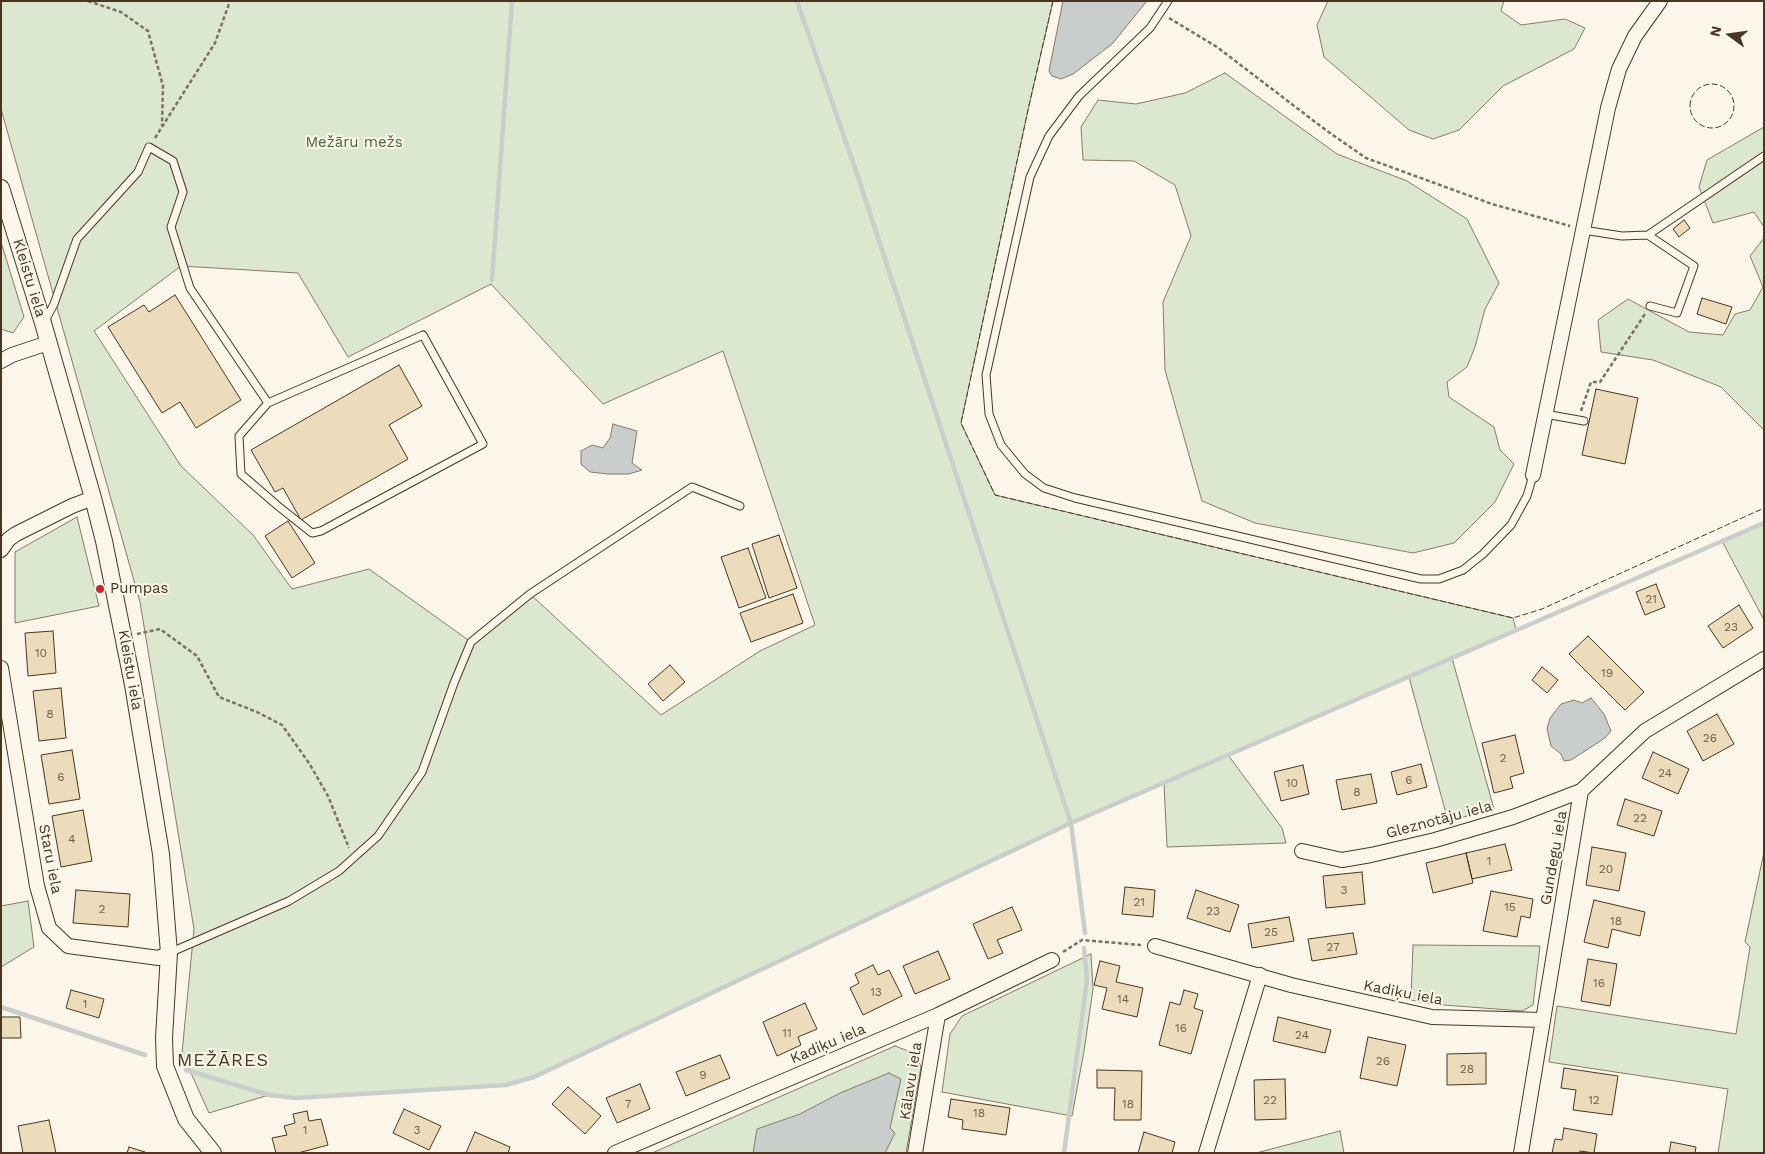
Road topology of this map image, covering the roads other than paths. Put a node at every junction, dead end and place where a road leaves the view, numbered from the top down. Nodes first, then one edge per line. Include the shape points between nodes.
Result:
1 (1168, 1) edge
2 (1660, 1) edge
3 (1764, 156) edge
4 (1, 188) edge
5 (1583, 230) junction
6 (1648, 234) junction
7 (1650, 306) road end
8 (43, 323) junction
9 (48, 343) junction
10 (1, 361) edge
11 (268, 403) junction
12 (1545, 414) junction
13 (1581, 420) road end
14 (1533, 474) joint
15 (93, 498) junction
16 (740, 506) dead end
17 (1, 550) edge
18 (1764, 659) edge
19 (1, 668) edge
20 (1581, 791) junction
21 (1302, 851) dead end
22 (1155, 946) road end
23 (169, 953) junction
24 (1052, 960) road end
25 (1260, 975) junction
26 (938, 1015) junction
27 (1543, 1020) junction
28 (213, 1153) edge
29 (615, 1153) edge
30 (915, 1153) edge
31 (1206, 1153) edge
32 (1521, 1153) edge

1 - 14 lane via 1150,28 1079,96 1049,136 1030,177 986,375 988,414 1001,445 1025,474 1044,488 1075,498 1421,579 1440,579 1463,570 1483,554 1511,525 1527,496
2 - 5 street via 1635,36 1620,69 1608,108
3 - 6 lane
4 - 8 street, Kleistu iela
5 - 6 lane via 1622,236
5 - 12 street
6 - 7 lane via 1694,266 1677,313
8 - 9 street, Kleistu iela
8 - 11 lane via 54,304 77,239 138,172 149,148 173,161 183,192 171,227 190,288
9 - 10 street
9 - 15 street, Kleistu iela
11 - 11 lane via 424,335 483,444 312,533 241,474 239,436
12 - 13 lane
12 - 14 street
15 - 17 street via 16,534
15 - 23 street, Kleistu iela via 124,637 161,854
16 - 23 lane via 692,487 530,594 471,642 422,772 378,836 339,871 288,901
18 - 20 street via 1645,731
19 - 23 street, Staru iela via 37,886 49,928 68,946 159,958
20 - 21 street, Gleznotāju iela via 1513,817 1371,855 1342,860
20 - 27 street, Gundegu iela
22 - 25 street, Kadiķu iela
23 - 28 street, Kleistu iela via 165,1066 186,1119
24 - 26 street, Kadiķu iela
25 - 27 street, Kadiķu iela via 1432,1017
25 - 31 street
26 - 29 street, Kadiķu iela
26 - 30 street, Kālavu iela
27 - 32 street, Gundegu iela

